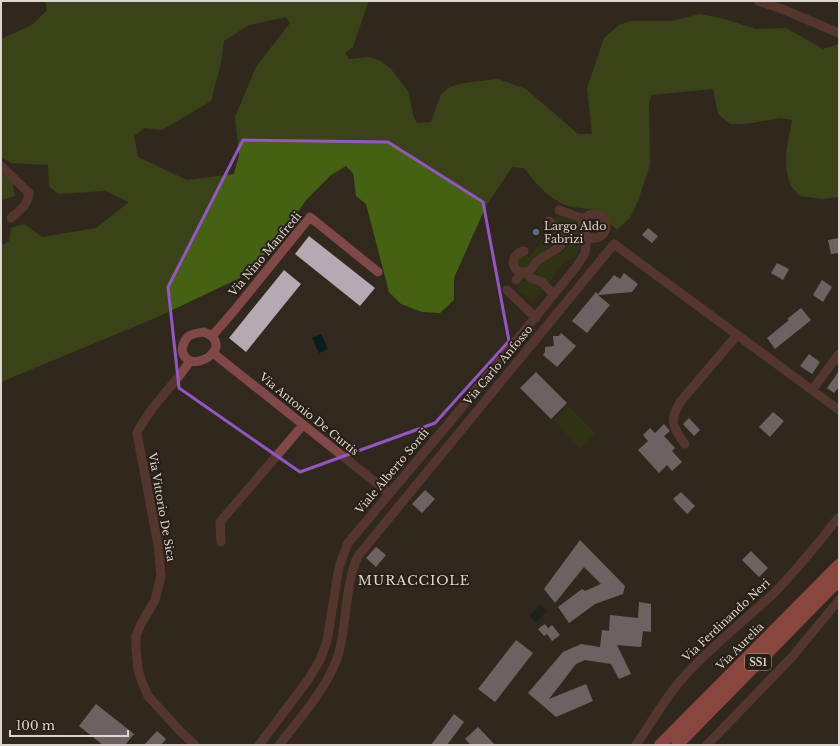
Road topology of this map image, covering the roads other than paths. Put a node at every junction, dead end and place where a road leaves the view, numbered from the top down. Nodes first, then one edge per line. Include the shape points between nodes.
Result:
1 (758, 1) edge
2 (839, 33) edge
3 (1, 166) edge
4 (559, 210) dead end
5 (11, 218) dead end
6 (584, 219) junction
7 (548, 221) dead end
8 (603, 234) junction
9 (587, 236) junction
10 (614, 244) junction
11 (524, 251) dead end
12 (378, 272) dead end
13 (524, 272) junction
14 (516, 280) dead end
15 (507, 290) dead end
16 (554, 295) junction
17 (536, 318) junction
18 (737, 335) junction
19 (212, 336) junction
20 (213, 353) junction
21 (839, 354) edge
22 (190, 361) junction
23 (812, 390) junction
24 (839, 410) edge
25 (454, 417) junction
26 (303, 425) junction
27 (464, 425) junction
28 (685, 444) dead end
29 (389, 493) junction
30 (839, 517) edge
31 (221, 542) dead end
32 (839, 556) edge
33 (839, 565) edge
34 (839, 580) edge
35 (839, 600) edge
36 (784, 620) junction
37 (195, 745) edge
38 (259, 745) edge
39 (279, 745) edge
40 (636, 745) edge
41 (660, 745) edge
42 (677, 745) edge
43 (707, 745) edge

1 - 2 street
3 - 5 street via 29,193 29,200 25,206
4 - 6 street
6 - 8 street via 590,214 600,215 606,223
6 - 9 street via 582,228
7 - 13 street via 561,233 561,245
8 - 9 street via 596,238
8 - 10 street
9 - 16 street, Viale Alberto Sordi via 585,253
10 - 18 street
10 - 27 street, Via Carlo Anfosso
11 - 13 street via 520,251 513,262 516,269
12 - 19 street, Via Nino Manfredi via 310,217
13 - 14 street
13 - 16 street via 542,282
15 - 17 street
16 - 17 street, Viale Alberto Sordi
17 - 25 street, Viale Alberto Sordi
18 - 23 street
18 - 28 street via 676,408 673,417 674,429
19 - 20 street via 216,342
19 - 22 street via 204,332 189,337 182,350 185,358
20 - 22 street via 208,358
20 - 26 street, Via Antonio De Curtis
21 - 23 street
22 - 37 street, Via Vittorio De Sica via 181,376 144,418 136,434 158,545 161,576 155,600 136,636 136,648 138,670 148,696
23 - 24 street
25 - 27 street
25 - 29 street, Viale Alberto Sordi
26 - 29 street, Via Antonio De Curtis
26 - 31 street via 220,522
27 - 39 street, Via Carlo Anfosso via 358,556 353,569 335,664 321,689
29 - 38 street, Viale Alberto Sordi via 344,551 327,641 320,660
30 - 40 street, Via Ferdinando Neri via 783,583 684,677 658,710
32 - 36 highway via 815,580
33 - 36 highway, Via Aurelia / SS1
34 - 42 highway, SS1
35 - 43 street via 792,657
36 - 41 highway, Via Aurelia / SS1

